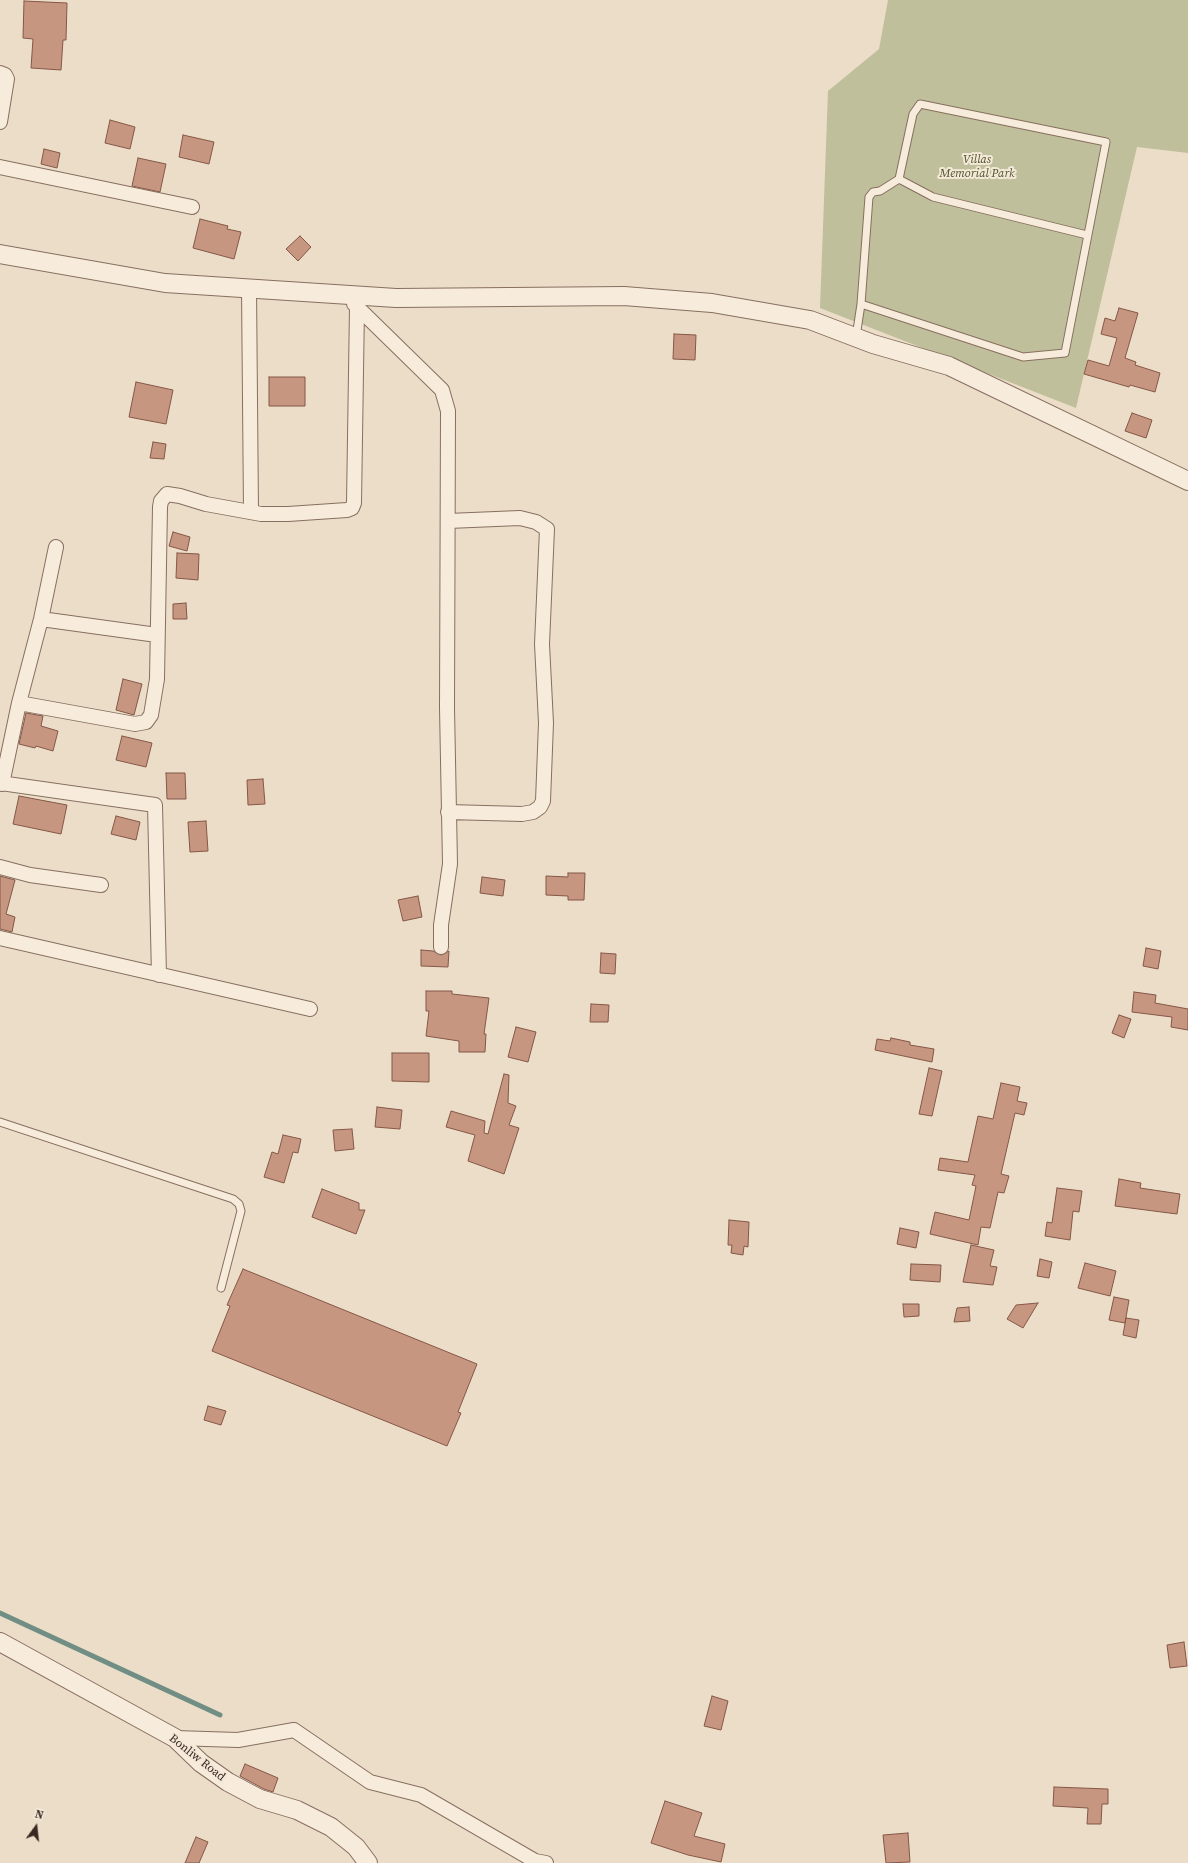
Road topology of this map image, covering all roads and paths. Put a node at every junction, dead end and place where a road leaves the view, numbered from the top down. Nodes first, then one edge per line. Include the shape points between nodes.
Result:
1 (0, 73) edge
2 (0, 122) edge
3 (0, 167) edge
4 (899, 179) junction
5 (192, 207) dead end
6 (1087, 235) junction
7 (0, 254) edge
8 (249, 288) junction
9 (351, 301) junction
10 (861, 304) junction
11 (856, 337) junction
12 (1188, 481) edge
13 (251, 512) junction
14 (448, 521) junction
15 (56, 547) dead end
16 (41, 619) junction
17 (157, 635) junction
18 (19, 703) junction
19 (1, 784) edge
20 (448, 812) junction
21 (0, 867) edge
22 (102, 885) dead end
23 (0, 938) edge
24 (441, 947) dead end
25 (159, 975) junction
26 (310, 1010) dead end
27 (0, 1122) edge
28 (221, 1288) dead end
29 (0, 1642) edge
30 (175, 1738) junction
31 (368, 1863) edge
32 (546, 1863) edge

1 - 2 street via 7,79
3 - 5 street
4 - 6 lane via 933,197
4 - 6 lane via 914,114 920,104 1106,142
4 - 10 lane via 880,191 873,192 869,197
6 - 10 lane via 1065,353 1023,357
7 - 8 street via 165,282
8 - 9 street
8 - 13 street
9 - 11 street via 396,298 624,296 712,303 810,320
9 - 13 street via 354,502 352,508 288,514
9 - 14 street via 442,390 448,411
10 - 11 lane
11 - 12 street via 949,366
13 - 17 street via 206,504 180,496 167,494 164,497 160,507
14 - 20 street
14 - 20 street via 520,518 536,522 547,529 542,644 546,723 543,801 533,812 522,814
15 - 16 street
16 - 17 street
16 - 18 street
17 - 18 street via 157,680 151,715 146,722 135,724
18 - 19 street
19 - 25 street via 155,806
20 - 24 street via 450,864 441,925
21 - 22 street via 30,875
23 - 25 street
25 - 26 street
27 - 28 lane via 233,1199 239,1204 241,1211
29 - 30 street, Bonliw Road
30 - 31 street, Bonliw Road via 201,1763 228,1782 260,1799 296,1810 332,1827 356,1847
30 - 32 street via 238,1740 294,1730 370,1782 421,1795 535,1861

